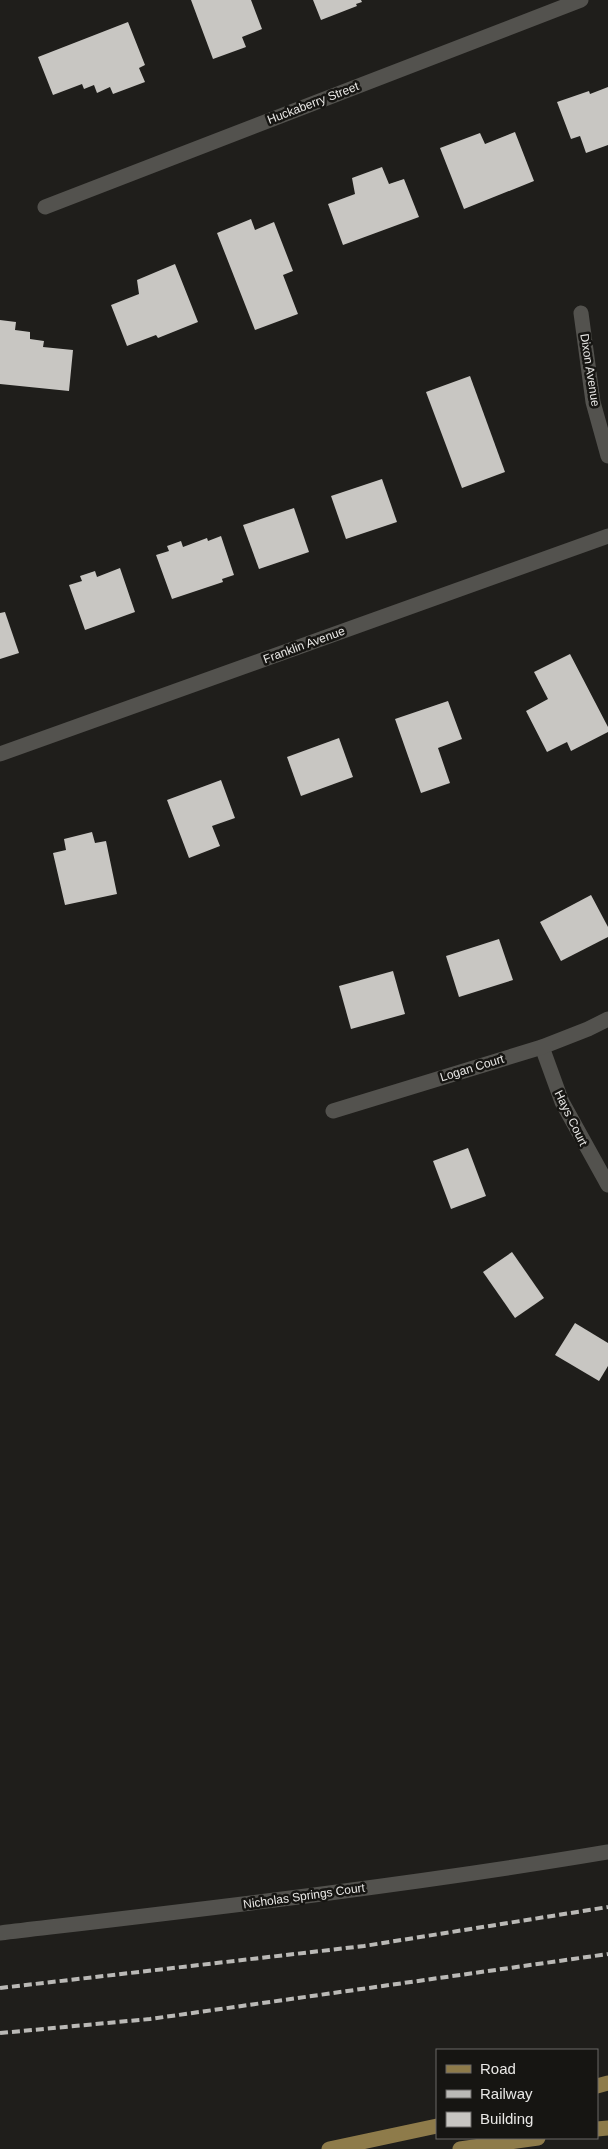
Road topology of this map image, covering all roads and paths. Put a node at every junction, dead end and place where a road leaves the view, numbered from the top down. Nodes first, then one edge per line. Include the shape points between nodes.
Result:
1 (581, 0) edge
2 (45, 207) dead end
3 (581, 313) dead end
4 (608, 456) edge
5 (608, 536) edge
6 (0, 754) edge
7 (608, 1018) edge
8 (542, 1047) junction
9 (333, 1111) dead end
10 (608, 1185) edge
11 (608, 1852) edge
12 (0, 1933) edge
13 (436, 2126) edge
14 (531, 2139) edge
15 (330, 2149) edge
16 (460, 2149) edge

1 - 2 street, Huckaberry Street
3 - 4 street, Dixon Avenue via 593,402
5 - 6 street, Franklin Avenue
7 - 8 street, Logan Court
8 - 9 street, Logan Court
8 - 10 street, Hays Court via 562,1102
11 - 12 street, Nicholas Springs Court via 219,1908
13 - 15 main road
14 - 16 main road

